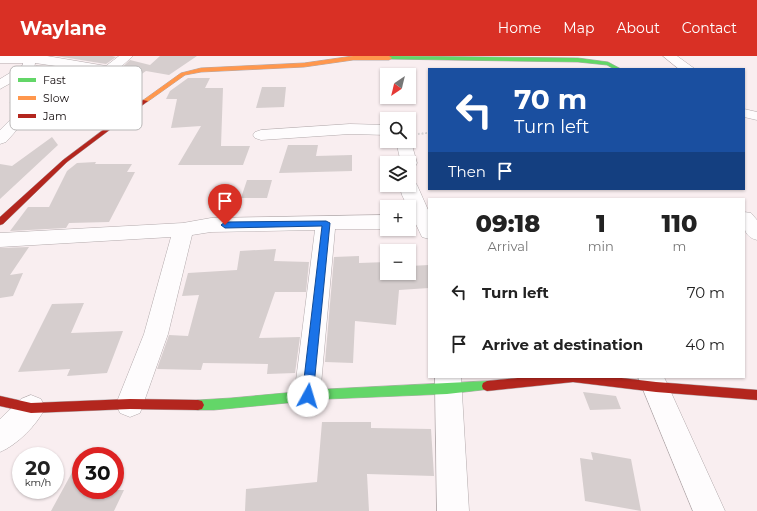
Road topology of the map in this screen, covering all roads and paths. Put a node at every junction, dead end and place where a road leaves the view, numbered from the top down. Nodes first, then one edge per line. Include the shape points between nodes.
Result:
1 (127, 56) edge
2 (669, 56) edge
3 (29, 57) edge
4 (0, 59) edge
5 (85, 66) edge
6 (114, 66) edge
7 (616, 68) edge
8 (687, 68) edge
9 (10, 78) edge
10 (1, 83) edge
11 (142, 103) edge
12 (0, 114) edge
13 (10, 117) edge
14 (10, 128) edge
15 (104, 130) edge
16 (380, 130) edge
17 (262, 135) dead end
18 (1, 138) edge
19 (411, 192) edge
20 (745, 219) edge
21 (0, 222) edge
22 (380, 222) edge
23 (326, 223) junction
24 (423, 225) edge
25 (183, 230) junction
26 (757, 233) edge
27 (0, 240) edge
28 (555, 378) edge
29 (589, 378) edge
30 (654, 382) edge
31 (448, 384) edge
32 (757, 395) edge
33 (308, 396) junction
34 (0, 401) edge
35 (130, 404) junction
36 (31, 408) junction
37 (0, 438) edge
38 (453, 511) edge
39 (709, 511) edge

1 - 6 street
2 - 8 street
3 - 4 street
3 - 5 street
7 - 11 street via 608,64 578,60 353,58 304,65 201,70 183,74
9 - 10 street
12 - 13 street
14 - 18 street
15 - 21 street via 27,192
16 - 17 street via 350,129
19 - 24 street
20 - 26 street
22 - 23 street
23 - 25 street via 211,225
23 - 33 street
25 - 27 street
25 - 35 street via 156,334
28 - 31 street
29 - 30 street
30 - 32 street
30 - 39 street
31 - 33 street
31 - 38 street
33 - 35 street via 220,405
34 - 36 street
35 - 36 street
36 - 37 street

